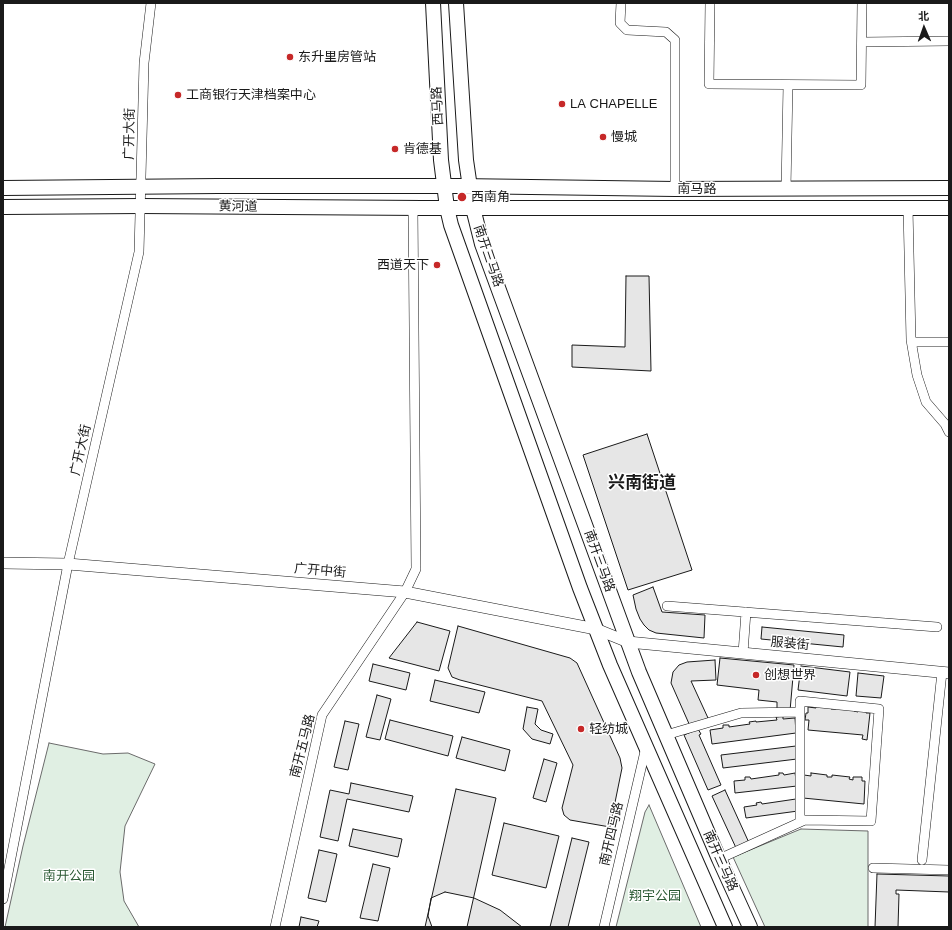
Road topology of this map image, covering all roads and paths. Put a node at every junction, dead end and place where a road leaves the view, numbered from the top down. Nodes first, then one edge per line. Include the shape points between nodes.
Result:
1 (151, 3) edge
2 (433, 3) edge
3 (456, 3) edge
4 (621, 3) edge
5 (710, 3) edge
6 (862, 3) edge
7 (949, 41) edge
8 (862, 42) junction
9 (788, 85) junction
10 (142, 186) junction
11 (444, 187) junction
12 (469, 187) junction
13 (3, 188) edge
14 (786, 188) junction
15 (949, 188) edge
16 (675, 189) junction
17 (141, 206) junction
18 (3, 207) edge
19 (413, 208) junction
20 (447, 208) junction
21 (473, 208) junction
22 (908, 208) junction
23 (949, 208) edge
24 (912, 342) junction
25 (949, 342) edge
26 (949, 432) edge
27 (3, 563) edge
28 (68, 564) junction
29 (405, 592) junction
30 (667, 606) dead end
31 (746, 612) junction
32 (937, 627) dead end
33 (596, 629) junction
34 (628, 642) junction
35 (743, 653) junction
36 (946, 672) edge
37 (800, 712) junction
38 (666, 735) junction
39 (646, 747) junction
40 (800, 822) junction
41 (719, 859) junction
42 (922, 860) dead end
43 (874, 868) dead end
44 (949, 870) edge
45 (3, 899) edge
46 (275, 927) edge
47 (604, 927) edge
48 (725, 927) edge
49 (750, 927) edge

1 - 10 street, 广开大街 via 144,63
2 - 11 main road, 西马路
3 - 12 main road, 西马路
4 - 16 street via 620,23 627,30 666,32 675,40
5 - 9 street via 709,84
6 - 8 street
7 - 8 street
8 - 9 street via 861,85
9 - 14 street
10 - 11 main road, 黄河道
10 - 13 main road, 黄河道
10 - 17 street, 广开大街
11 - 12 main road, 南马路
11 - 20 main road, 西马路
12 - 16 main road, 南马路
12 - 21 main road, 南开三马路
14 - 15 main road, 南马路
14 - 16 main road, 南马路
17 - 18 main road, 黄河道
17 - 19 main road, 黄河道
17 - 28 street, 广开大街 via 139,252
19 - 20 main road, 黄河道
19 - 29 street, 南开五马路 via 416,569
20 - 21 main road, 黄河道
20 - 33 main road, 南开三马路 via 459,249
21 - 22 main road, 南马路
21 - 34 main road, 南开三马路 via 486,255
22 - 23 main road, 南马路
22 - 24 street
24 - 25 street
24 - 26 street via 926,402
27 - 28 street, 广开中街
28 - 29 street, 广开中街
28 - 45 street, 广开大街
29 - 33 street, 广开中街
29 - 46 street, 南开五马路 via 322,715
30 - 31 street
31 - 32 street
31 - 35 street
33 - 34 street, 广开中街
33 - 39 main road, 南开三马路
34 - 35 street, 服装街
34 - 38 main road, 南开三马路
35 - 36 street, 服装街
36 - 42 street
37 - 38 street via 741,713
37 - 40 street
37 - 40 street via 800,701 879,709 871,821
38 - 41 main road, 南开三马路
39 - 47 street, 南开四马路
39 - 48 main road, 南开三马路
40 - 41 street
41 - 49 main road, 南开三马路
43 - 44 street

